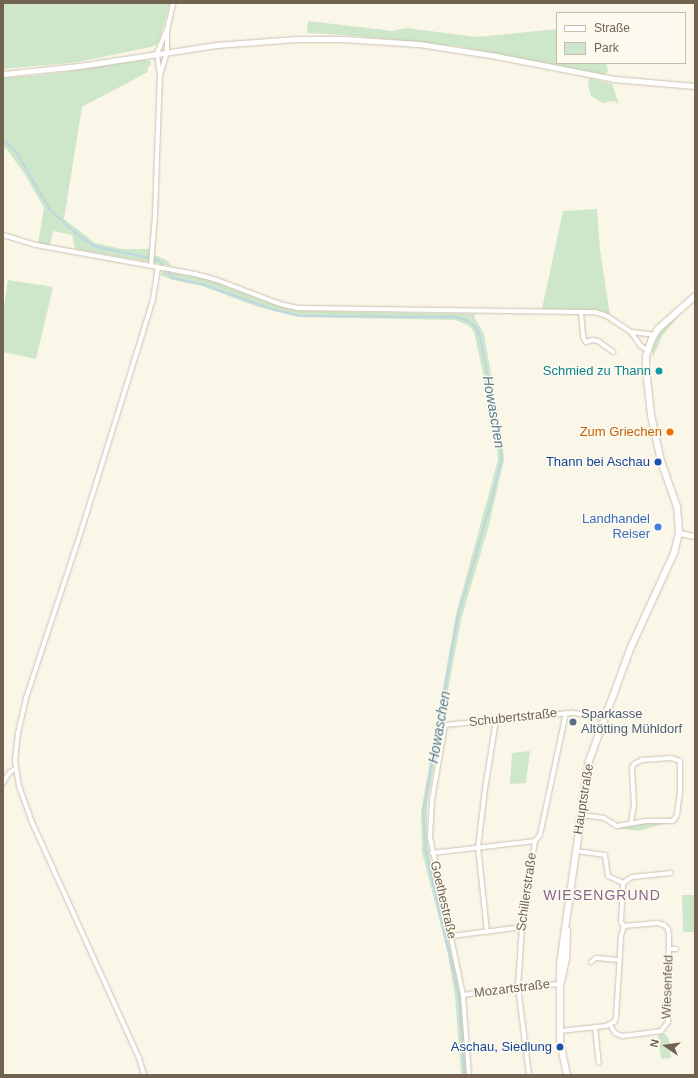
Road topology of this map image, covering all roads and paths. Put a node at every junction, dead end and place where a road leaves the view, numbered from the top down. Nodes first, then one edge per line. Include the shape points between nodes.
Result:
1 (173, 3) edge
2 (168, 30) junction
3 (168, 52) junction
4 (157, 53) junction
5 (3, 74) edge
6 (160, 75) junction
7 (695, 86) edge
8 (3, 235) edge
9 (151, 264) junction
10 (160, 267) junction
11 (695, 296) edge
12 (581, 312) junction
13 (631, 332) junction
14 (654, 335) junction
15 (648, 351) junction
16 (613, 352) dead end
17 (679, 533) junction
18 (695, 536) edge
19 (566, 713) junction
20 (604, 718) junction
21 (496, 720) junction
22 (445, 725) joint
23 (15, 769) junction
24 (3, 783) edge
25 (581, 815) junction
26 (631, 823) junction
27 (534, 841) junction
28 (478, 847) junction
29 (576, 851) junction
30 (432, 853) junction
31 (671, 873) dead end
32 (624, 883) junction
33 (624, 926) junction
34 (522, 927) junction
35 (487, 932) junction
36 (452, 936) junction
37 (669, 949) junction
38 (676, 949) dead end
39 (619, 960) junction
40 (591, 962) dead end
41 (561, 984) junction
42 (518, 987) junction
43 (463, 995) junction
44 (610, 1025) junction
45 (595, 1027) junction
46 (560, 1031) junction
47 (599, 1063) dead end
48 (144, 1075) edge
49 (469, 1075) edge
50 (529, 1075) edge
51 (566, 1075) edge

1 - 2 street
2 - 3 street
2 - 4 street
3 - 4 street
3 - 6 street
3 - 7 street via 290,39 382,40 455,49 614,79
4 - 5 street via 79,66
4 - 6 street
6 - 9 street
8 - 9 street via 36,245
9 - 10 street
10 - 12 street via 207,277 280,304 298,308
10 - 23 street via 144,332 26,698 18,733
11 - 14 main road
12 - 13 street via 602,314
12 - 16 street via 583,337 586,342 598,341
13 - 14 street
13 - 15 street
14 - 15 main road, Hauptstraße
15 - 17 main road, Hauptstraße via 646,365 651,416 661,461 677,507
17 - 18 street
17 - 20 main road, Hauptstraße via 674,553 644,615
19 - 20 street, Schubertstraße
19 - 21 street, Schubertstraße
19 - 27 street, Schillerstraße via 540,834
20 - 25 main road, Hauptstraße via 589,761
21 - 22 street, Schubertstraße
21 - 28 street
22 - 30 street, Goethestraße via 430,814
23 - 24 street
23 - 48 street via 32,822 139,1058
25 - 26 street via 604,818 614,826
25 - 29 main road, Hauptstraße
26 - 26 street via 670,821 676,818 680,792 680,761 671,758 642,760 634,764 634,804
27 - 28 street
27 - 34 street, Schillerstraße
28 - 30 street
28 - 35 street
29 - 32 street via 605,855 608,876
29 - 41 main road, Hauptstraße via 560,964
30 - 36 street, Goethestraße
31 - 32 street via 632,877
32 - 33 street via 621,922
33 - 37 street, Wiesenfeld via 661,923 669,932
33 - 39 street
34 - 35 street
34 - 42 street, Schillerstraße
35 - 36 street
36 - 43 street, Goethestraße
37 - 38 street
37 - 44 street, Wiesenfeld via 668,1022 664,1029 622,1036 615,1033
39 - 40 street via 596,958
39 - 44 street via 616,1018
41 - 42 street, Mozartstraße
41 - 46 main road, Hauptstraße
42 - 43 street, Mozartstraße
42 - 50 street, Schillerstraße
43 - 49 street, Goethestraße
44 - 45 street
45 - 46 street
45 - 47 street
46 - 51 main road, Hauptstraße via 564,1042

